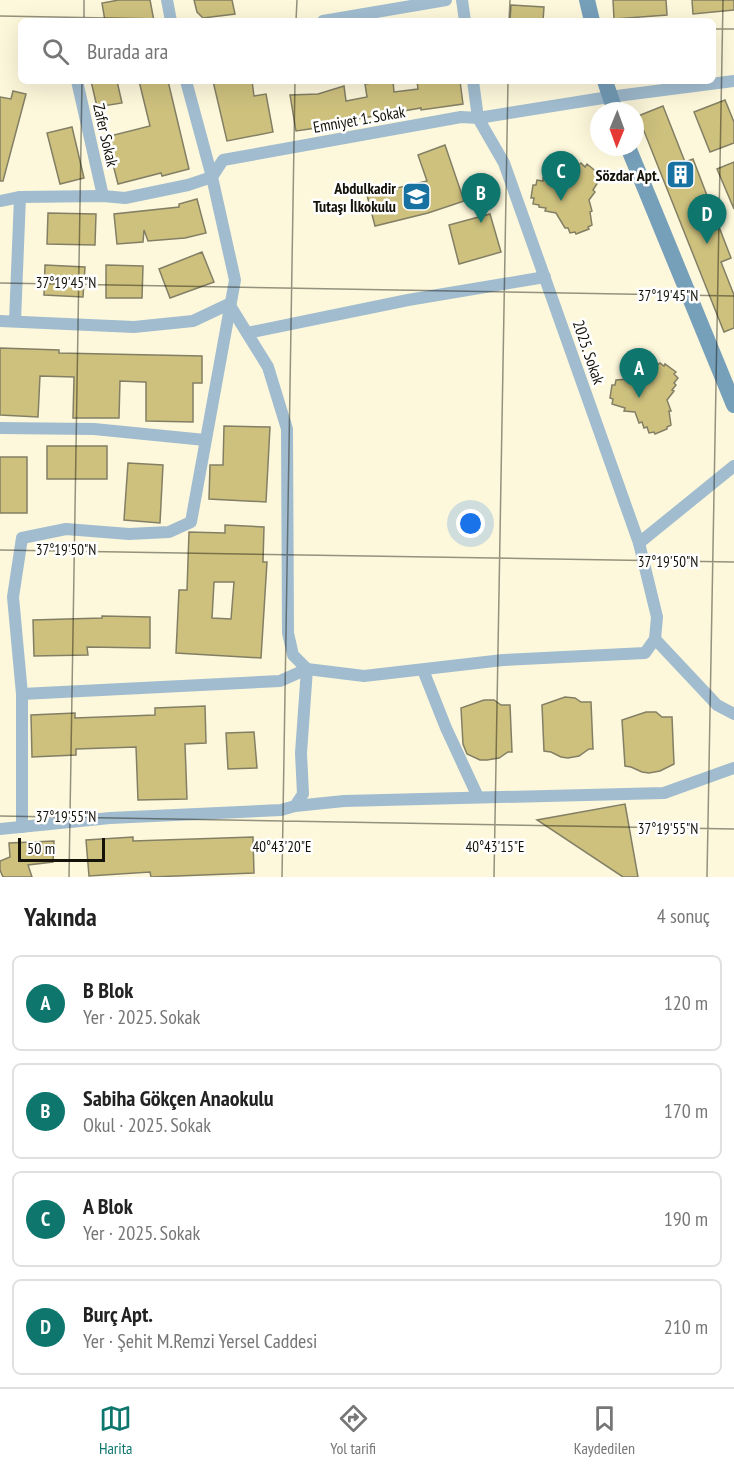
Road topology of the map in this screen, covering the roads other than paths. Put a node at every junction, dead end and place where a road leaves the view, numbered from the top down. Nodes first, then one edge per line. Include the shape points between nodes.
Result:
1 (167, 0) edge
2 (446, 0) edge
3 (462, 0) edge
4 (587, 0) edge
5 (377, 6) edge
6 (170, 18) edge
7 (334, 18) edge
8 (465, 18) edge
9 (591, 18) edge
10 (734, 81) edge
11 (716, 83) edge
12 (78, 84) edge
13 (187, 84) edge
14 (473, 84) edge
15 (709, 84) edge
16 (610, 96) edge
17 (478, 118) junction
18 (632, 156) edge
19 (212, 177) junction
20 (103, 196) junction
21 (20, 197) junction
22 (0, 201) edge
23 (545, 277) junction
24 (229, 304) junction
25 (0, 321) edge
26 (15, 321) junction
27 (247, 333) junction
28 (734, 405) edge
29 (0, 428) edge
30 (205, 440) junction
31 (734, 466) edge
32 (639, 543) junction
33 (655, 639) junction
34 (307, 669) junction
35 (423, 670) junction
36 (22, 694) junction
37 (734, 714) edge
38 (734, 768) edge
39 (478, 797) junction
40 (295, 806) junction
41 (22, 827) junction
42 (0, 829) edge

1 - 6 street
2 - 5 street
3 - 8 street
4 - 9 street
5 - 7 street
10 - 11 street, Emniyet 1. Sokak
12 - 20 street, Zafer Sokak
13 - 19 street
14 - 17 street, 2025. Sokak
15 - 16 street, Emniyet 1. Sokak
16 - 17 street, Emniyet 1. Sokak
17 - 19 street, Emniyet 1. Sokak via 461,117 223,160
17 - 23 street, 2025. Sokak via 504,163
18 - 28 street
19 - 20 street, Emniyet 1. Sokak via 125,198
19 - 24 street via 235,280
20 - 21 street, Emniyet 1. Sokak
21 - 22 street, Emniyet 1. Sokak
21 - 26 street
23 - 27 street
23 - 32 street, 2025. Sokak
24 - 26 street via 193,321 134,327
24 - 27 street
24 - 30 street
25 - 26 street
27 - 34 street via 268,367 287,429 288,633 293,655
29 - 30 street via 94,429
30 - 36 street via 190,522 169,532 129,534 66,529 22,538 13,597
31 - 32 street
32 - 33 street, 2025. Sokak via 657,617
33 - 35 street via 645,653 504,660
33 - 37 street via 717,705
34 - 35 street via 364,676
34 - 36 street via 280,681
34 - 40 street via 301,753 303,794
35 - 39 street
36 - 41 street
38 - 39 street via 664,793
39 - 40 street
40 - 41 street
41 - 42 street

